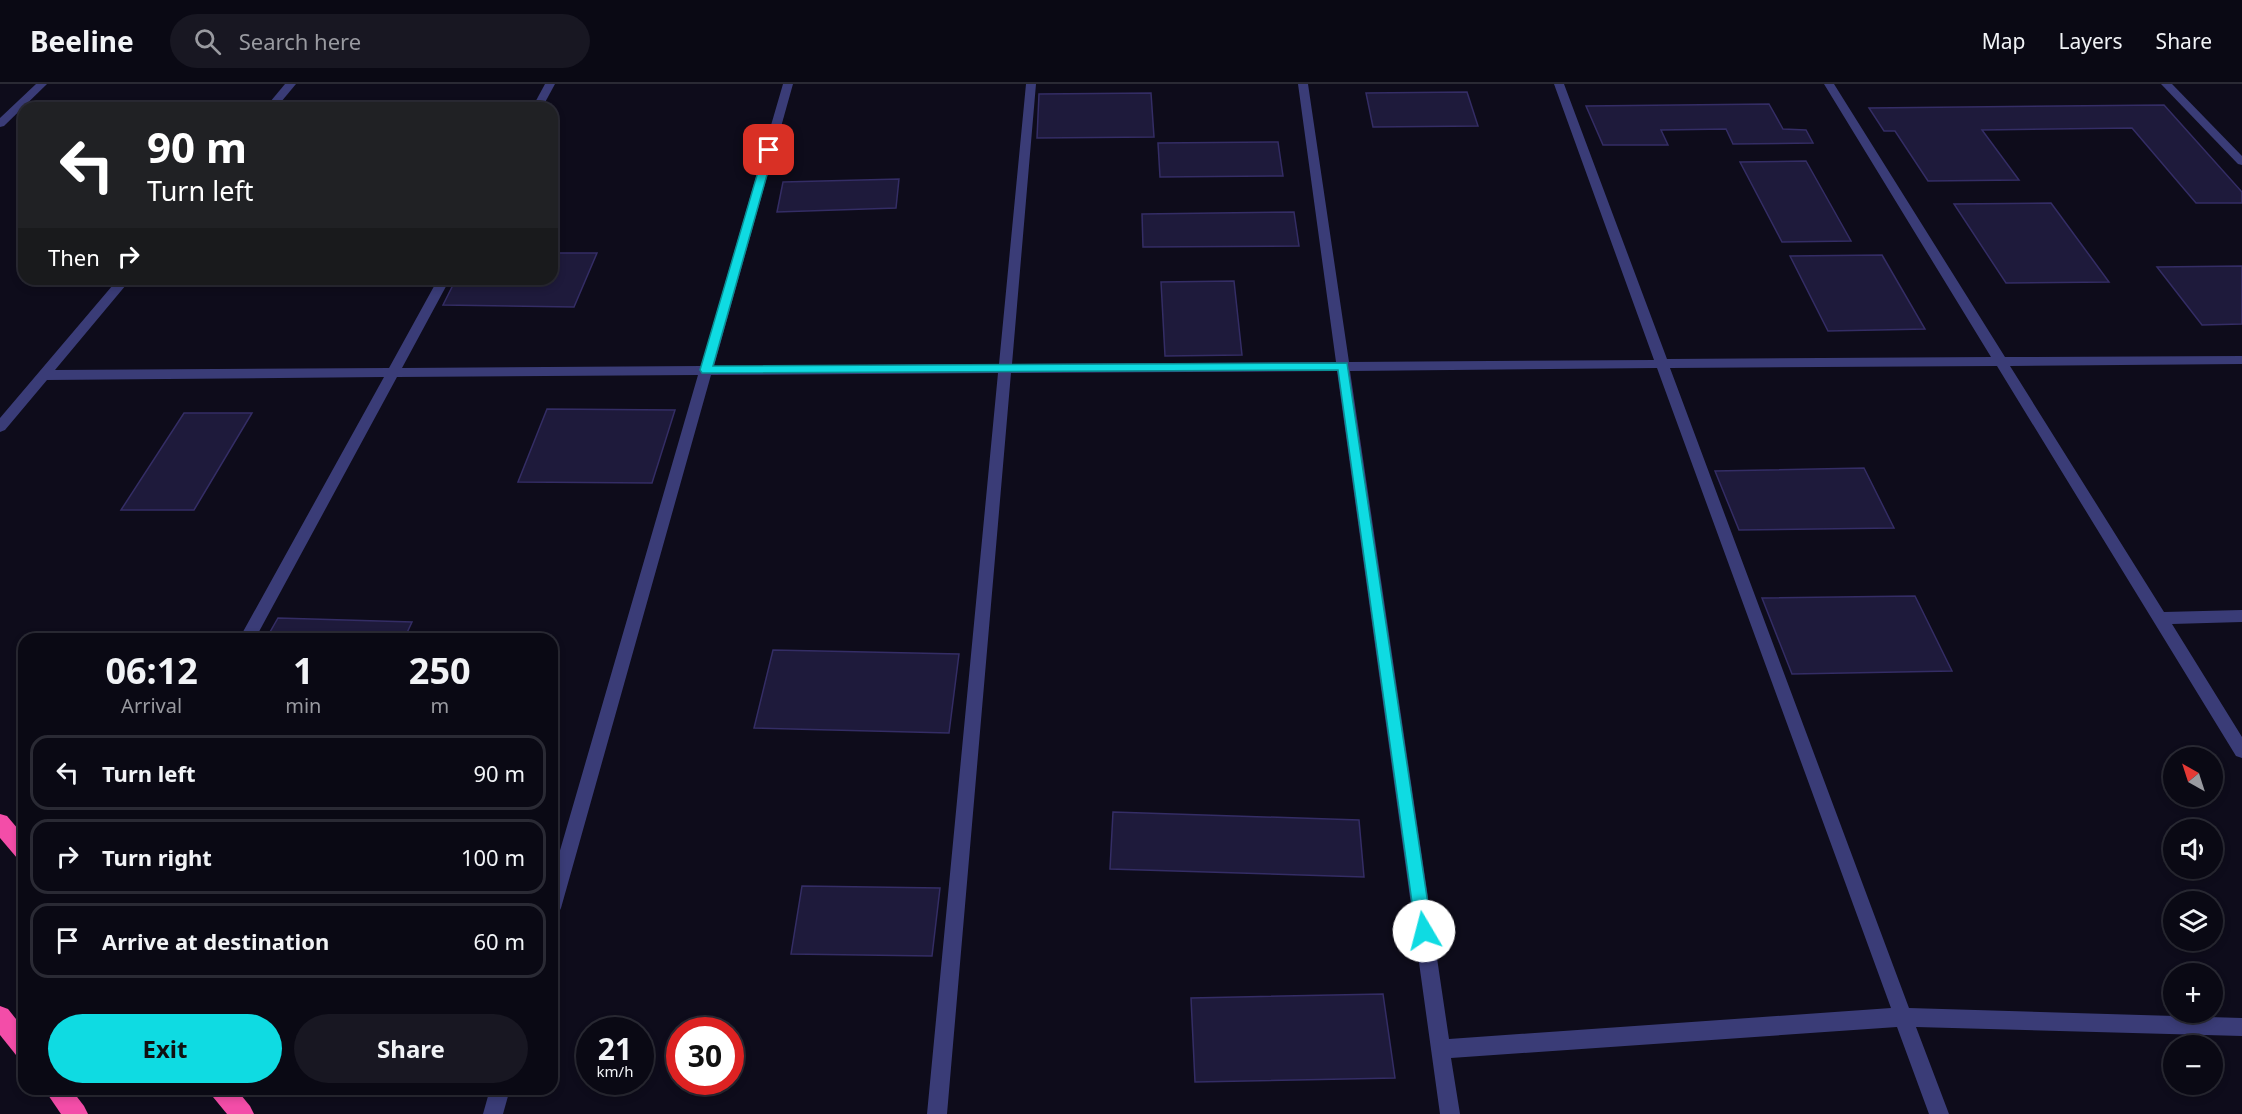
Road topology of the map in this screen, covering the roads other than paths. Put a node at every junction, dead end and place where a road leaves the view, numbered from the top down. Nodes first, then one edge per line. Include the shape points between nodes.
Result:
1 (42, 84) edge
2 (291, 84) edge
3 (550, 84) edge
4 (788, 84) edge
5 (1031, 84) edge
6 (1303, 84) edge
7 (1559, 84) edge
8 (1829, 84) edge
9 (2166, 84) edge
10 (23, 102) edge
11 (275, 102) edge
12 (540, 102) edge
13 (18, 107) edge
14 (0, 124) edge
15 (2242, 162) edge
16 (120, 285) edge
17 (441, 285) edge
18 (2242, 360) edge
19 (2001, 361) junction
20 (1662, 363) junction
21 (1343, 366) junction
22 (1005, 368) junction
23 (706, 370) junction
24 (393, 373) junction
25 (44, 375) junction
26 (0, 427) edge
27 (2242, 616) edge
28 (2160, 618) junction
29 (250, 633) edge
30 (2242, 751) edge
31 (0, 823) edge
32 (18, 843) edge
33 (558, 887) edge
34 (0, 1017) edge
35 (1903, 1017) junction
36 (2242, 1027) edge
37 (18, 1040) edge
38 (1441, 1049) junction
39 (61, 1095) edge
40 (226, 1095) edge
41 (498, 1095) edge
42 (76, 1114) edge
43 (242, 1114) edge
44 (493, 1114) edge
45 (938, 1114) edge
46 (1450, 1114) edge
47 (1939, 1114) edge

1 - 10 street
2 - 11 street
3 - 12 street
4 - 23 street
5 - 22 street
6 - 21 street
7 - 20 street
8 - 19 street
9 - 15 street
13 - 14 street
16 - 25 street
17 - 24 street
18 - 19 street
19 - 20 street
19 - 28 street
20 - 21 street
20 - 35 street
21 - 22 street
21 - 38 street
22 - 23 street
22 - 45 street
23 - 24 street
23 - 33 street
24 - 25 street
24 - 29 street
25 - 26 street
27 - 28 street
28 - 30 street
31 - 32 highway
34 - 37 highway
35 - 36 street
35 - 38 street
35 - 47 street
38 - 46 street
39 - 42 highway
40 - 43 highway
41 - 44 street

